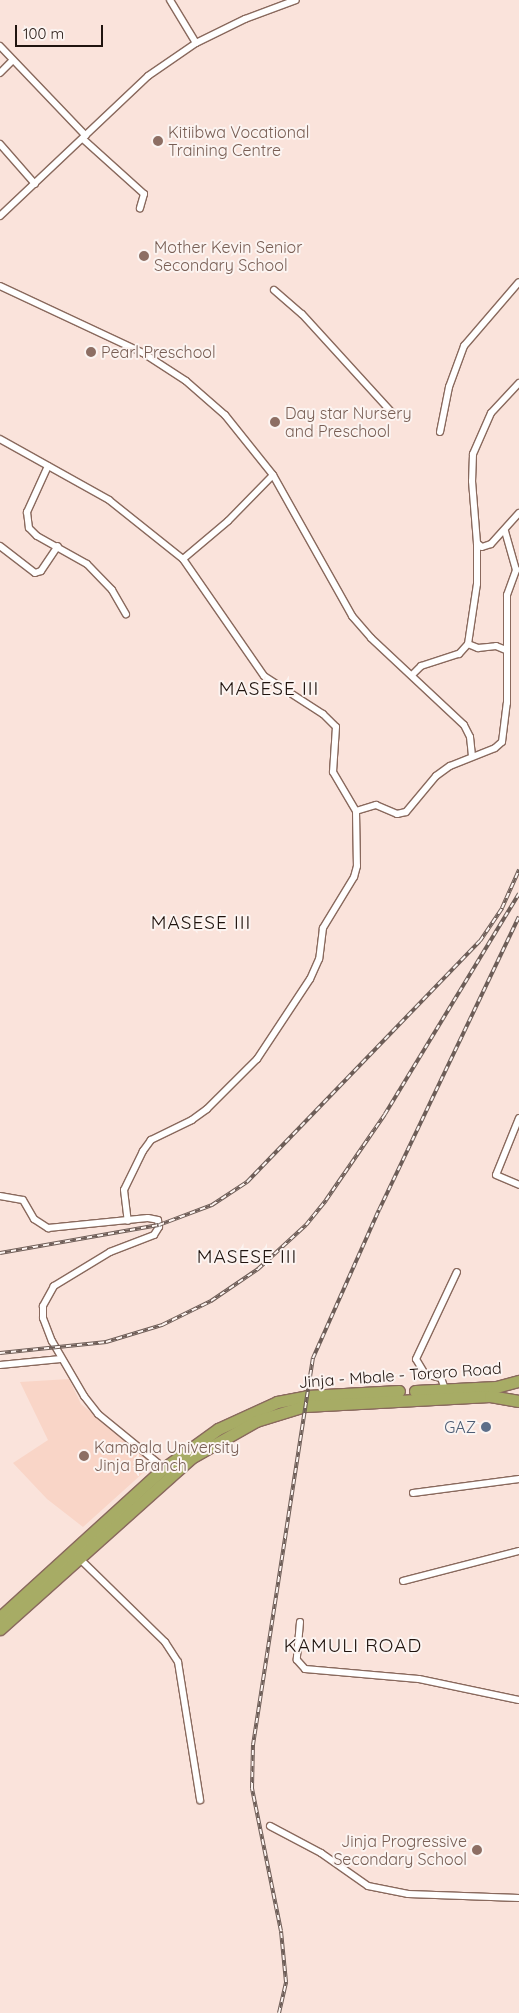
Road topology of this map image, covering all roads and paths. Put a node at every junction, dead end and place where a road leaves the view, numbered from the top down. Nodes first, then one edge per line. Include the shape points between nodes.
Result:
1 (170, 0) edge
2 (296, 0) edge
3 (196, 43) junction
4 (0, 46) edge
5 (12, 61) junction
6 (0, 73) edge
7 (84, 138) junction
8 (0, 144) edge
9 (35, 184) junction
10 (140, 208) dead end
11 (0, 216) edge
12 (519, 282) edge
13 (0, 286) edge
14 (274, 290) dead end
15 (519, 383) edge
16 (396, 416) dead end
17 (440, 432) dead end
18 (0, 439) edge
19 (48, 466) junction
20 (272, 475) junction
21 (519, 513) edge
22 (505, 531) junction
23 (477, 544) junction
24 (491, 544) junction
25 (0, 546) edge
26 (58, 546) junction
27 (479, 558) junction
28 (183, 559) junction
29 (126, 614) dead end
30 (468, 644) junction
31 (506, 650) junction
32 (412, 676) junction
33 (472, 755) junction
34 (356, 811) junction
35 (519, 1118) edge
36 (519, 1185) edge
37 (0, 1196) edge
38 (128, 1221) junction
39 (457, 1272) dead end
40 (61, 1359) junction
41 (0, 1365) edge
42 (519, 1381) edge
43 (445, 1389) junction
44 (519, 1401) edge
45 (164, 1468) junction
46 (519, 1479) edge
47 (413, 1493) dead end
48 (519, 1551) edge
49 (80, 1559) junction
50 (403, 1581) dead end
51 (0, 1617) edge
52 (300, 1622) dead end
53 (0, 1629) edge
54 (519, 1700) edge
55 (200, 1800) dead end
56 (270, 1826) dead end
57 (519, 1898) edge

1 - 3 street
2 - 3 street via 244,19
3 - 7 street via 148,76
4 - 5 street
5 - 6 street
5 - 7 street
7 - 9 street
7 - 10 street via 144,194
8 - 9 street
9 - 11 street
12 - 17 street via 464,346 449,387
13 - 20 street via 143,353 186,381 225,415
14 - 16 street via 302,314
15 - 23 street via 491,413 473,454
18 - 19 street
19 - 26 street via 26,518 32,532
19 - 28 street via 109,500
20 - 28 street via 228,521
20 - 32 street via 341,602 370,638
21 - 22 street
22 - 24 street
22 - 31 street via 516,570 507,595
23 - 24 street via 482,547
23 - 27 street
24 - 27 street
25 - 26 street via 35,573 41,571
26 - 29 street via 94,572 112,590
27 - 30 street
28 - 34 street via 264,676 323,714 336,727 334,772
30 - 31 street
30 - 32 street via 459,654 421,666
31 - 33 street via 507,703 503,738 495,748
32 - 33 street via 464,725 470,736
33 - 34 street via 436,776 406,812 397,814 376,805
34 - 38 street via 358,854 355,872 323,928 319,960 310,979 257,1059 207,1109 151,1140 142,1151 124,1190
35 - 36 street via 496,1175
37 - 38 street via 23,1200 34,1219 48,1228
38 - 40 street via 155,1219 159,1227 154,1235 129,1243 82,1267 54,1286 47,1295 43,1318
39 - 43 street via 416,1358 425,1374 441,1378
40 - 41 street
40 - 45 street via 98,1414
42 - 43 highway, Jinja - Mbale - Tororo Road via 496,1387
43 - 45 highway, Jinja - Mbale - Tororo Road via 307,1396 277,1402 218,1429
44 - 49 highway, Jinja - Mbale - Tororo Road via 490,1396 305,1406 256,1421 190,1458
45 - 51 highway, Jinja - Mbale - Tororo Road
46 - 47 street
48 - 50 street
49 - 53 highway, Jinja - Mbale - Tororo Road
49 - 55 street via 158,1635 178,1662
52 - 54 street via 297,1660 305,1669 419,1679
56 - 57 street via 321,1853 368,1886 433,1896

